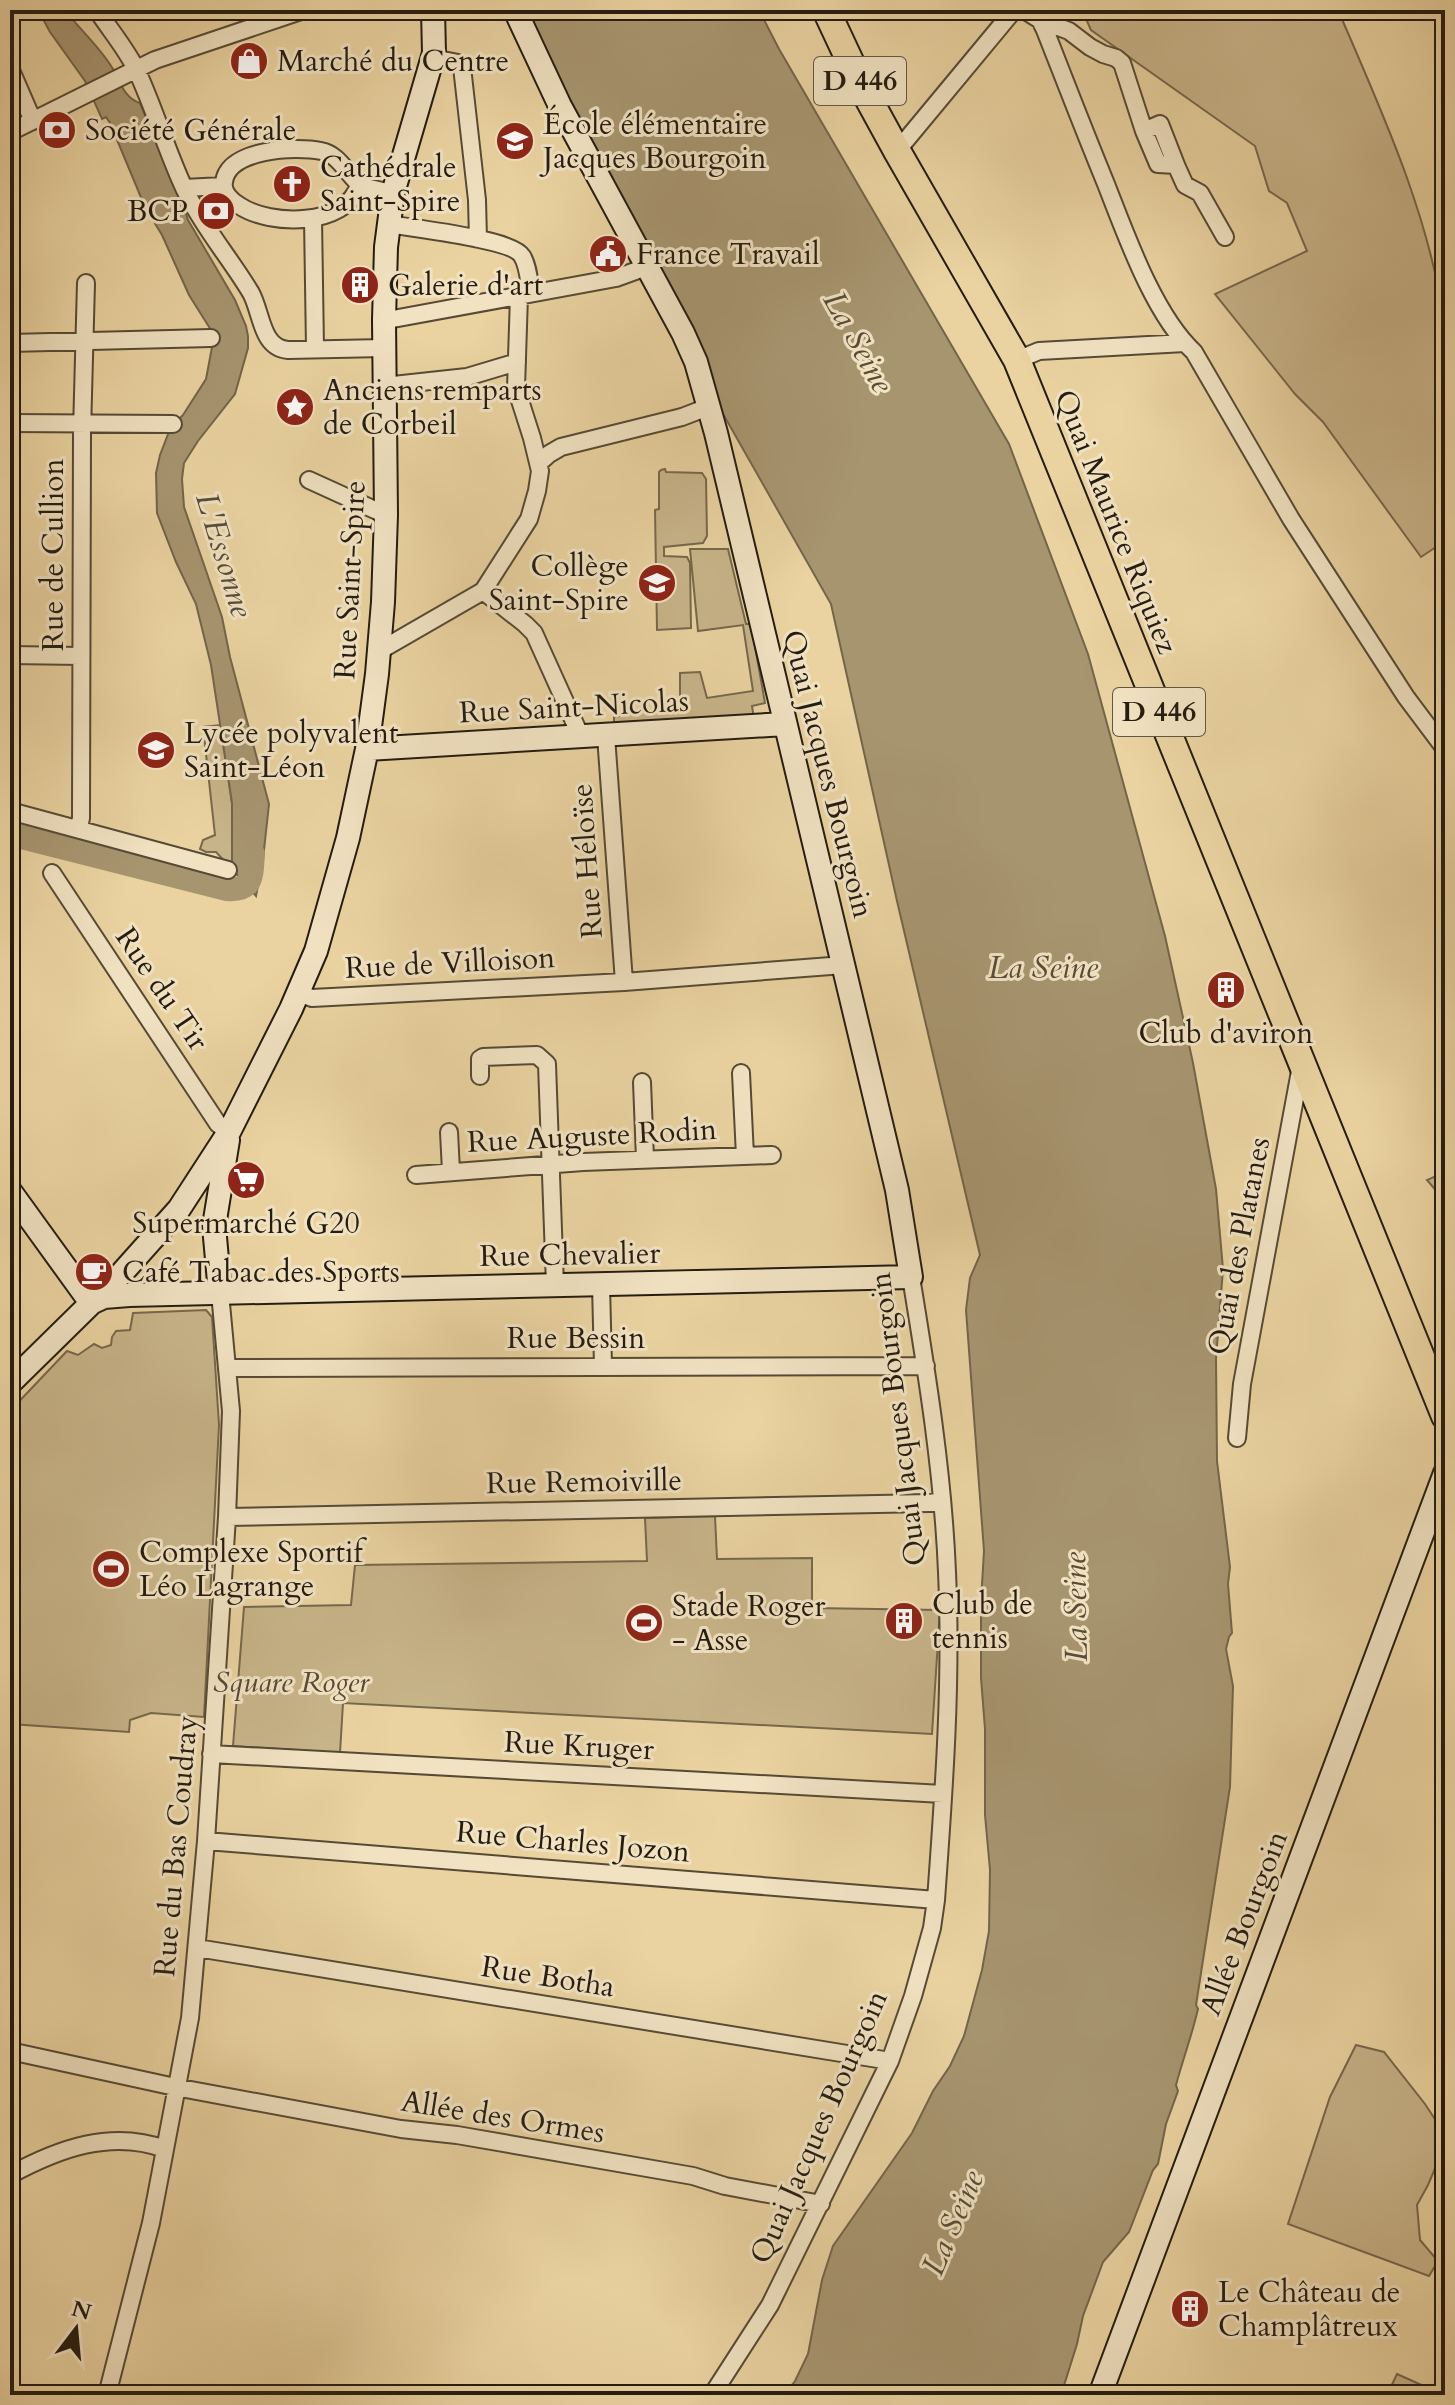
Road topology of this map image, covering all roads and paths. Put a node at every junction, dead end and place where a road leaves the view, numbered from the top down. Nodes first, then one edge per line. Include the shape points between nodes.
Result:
1 (97, 10) edge
2 (304, 10) edge
3 (433, 10) edge
4 (501, 10) edge
5 (515, 10) edge
6 (826, 10) edge
7 (1014, 10) edge
8 (1024, 10) edge
9 (1040, 20) junction
10 (433, 58) junction
11 (10, 68) edge
12 (136, 69) junction
13 (33, 121) junction
14 (10, 132) edge
15 (897, 151) junction
16 (359, 185) junction
17 (223, 186) junction
18 (184, 188) junction
19 (393, 193) junction
20 (313, 219) junction
21 (388, 224) junction
22 (1225, 237) dead end
23 (478, 239) junction
24 (638, 270) junction
25 (86, 283) dead end
26 (525, 294) junction
27 (383, 321) junction
28 (211, 338) dead end
29 (85, 342) junction
30 (10, 343) edge
31 (1185, 343) junction
32 (315, 348) junction
33 (384, 348) junction
34 (1017, 360) junction
35 (517, 362) junction
36 (384, 386) junction
37 (708, 407) junction
38 (10, 423) edge
39 (82, 424) junction
40 (173, 424) dead end
41 (539, 463) junction
42 (309, 480) dead end
43 (386, 515) junction
44 (483, 591) junction
45 (379, 651) junction
46 (10, 655) edge
47 (81, 656) junction
48 (785, 724) junction
49 (606, 736) junction
50 (581, 737) junction
51 (367, 749) junction
52 (1445, 749) edge
53 (10, 811) edge
54 (79, 828) junction
55 (228, 870) dead end
56 (52, 873) dead end
57 (844, 965) junction
58 (624, 982) junction
59 (298, 993) junction
60 (1301, 1064) junction
61 (741, 1073) dead end
62 (480, 1076) dead end
63 (642, 1082) dead end
64 (229, 1132) junction
65 (449, 1132) dead end
66 (772, 1155) dead end
67 (745, 1156) junction
68 (213, 1158) junction
69 (645, 1159) junction
70 (551, 1164) junction
71 (451, 1171) junction
72 (416, 1175) dead end
73 (10, 1191) edge
74 (205, 1200) junction
75 (179, 1209) junction
76 (214, 1226) junction
77 (911, 1277) junction
78 (120, 1285) junction
79 (555, 1285) junction
80 (601, 1285) junction
81 (226, 1293) junction
82 (91, 1303) junction
83 (603, 1366) junction
84 (926, 1366) junction
85 (227, 1368) junction
86 (10, 1383) edge
87 (1445, 1416) edge
88 (1237, 1438) dead end
89 (1445, 1473) edge
90 (942, 1501) junction
91 (227, 1517) junction
92 (211, 1754) junction
93 (943, 1794) junction
94 (206, 1841) junction
95 (936, 1900) junction
96 (197, 1948) junction
97 (10, 2051) edge
98 (890, 2061) junction
99 (175, 2087) junction
100 (165, 2149) junction
101 (10, 2175) edge
102 (821, 2204) junction
103 (107, 2395) edge
104 (712, 2395) edge
105 (1100, 2395) edge

1 - 12 street
2 - 12 street
3 - 10 street, Rue Saint-Spire
4 - 24 street, Quai Jacques Bourgoin
5 - 37 street, Quai Jacques Bourgoin via 560,106 683,333
6 - 15 main road, D 446
7 - 15 street
8 - 9 street
9 - 22 street via 1122,63 1158,164 1176,165 1185,185 1200,193
9 - 31 street via 1150,287
10 - 19 street, Rue Saint-Spire
10 - 23 street via 462,67
11 - 13 street
12 - 13 street
12 - 18 street
13 - 14 street
15 - 34 main road, Quai Maurice Riquiez / D 446
16 - 17 street via 332,156 308,150 265,152 233,163
16 - 19 street
16 - 20 street via 341,208
17 - 18 street
17 - 20 street via 250,212
18 - 32 street via 251,293 273,345
19 - 21 street, Rue Saint-Spire
20 - 32 street
21 - 23 street
21 - 27 street, Rue Saint-Spire
23 - 26 street via 515,249 523,257
24 - 26 street
24 - 37 street, Quai Jacques Bourgoin
25 - 29 street, Rue de Cullion
26 - 27 street
26 - 35 street
27 - 33 street, Rue Saint-Spire
28 - 29 street
29 - 30 street
29 - 39 street, Rue de Cullion
31 - 34 street via 1039,351
31 - 52 street via 1291,519
32 - 33 street
33 - 36 street, Rue Saint-Spire
34 - 60 main road, Quai Maurice Riquiez / D 446
35 - 36 street via 467,377
35 - 41 street via 516,388
36 - 43 street, Rue Saint-Spire
37 - 41 street via 561,447
37 - 48 street, Quai Jacques Bourgoin
38 - 39 street
39 - 40 street
39 - 47 street, Rue de Cullion
41 - 44 street via 529,519
42 - 43 street
43 - 45 street, Rue Saint-Spire
44 - 45 street
44 - 50 street via 534,633
45 - 51 street, Rue Saint-Spire
46 - 47 street
47 - 54 street, Rue de Cullion
48 - 49 street, Rue Saint-Nicolas
48 - 57 street, Quai Jacques Bourgoin
49 - 50 street, Rue Saint-Nicolas
49 - 58 street, Rue Héloïse
50 - 51 street, Rue Saint-Nicolas
51 - 59 street, Rue Saint-Spire via 333,895
53 - 54 street
54 - 55 street
56 - 64 street, Rue du Tir via 218,1124
57 - 58 street, Rue de Villoison
57 - 77 street, Quai Jacques Bourgoin via 897,1190
58 - 59 street, Rue de Villoison via 312,998
59 - 64 street, Rue Saint-Spire
60 - 87 main road, D 446
60 - 88 street, Quai des Platanes via 1242,1384
61 - 67 street
62 - 70 street via 483,1057 537,1055 547,1064
63 - 69 street
64 - 68 street, Rue Saint-Spire
64 - 76 street, Rue Saint-Spire
65 - 71 street
66 - 67 street, Rue Auguste Rodin
67 - 69 street, Rue Auguste Rodin
68 - 74 street
68 - 75 street, Rue Saint-Spire
69 - 70 street, Rue Auguste Rodin
70 - 71 street, Rue Auguste Rodin
70 - 79 street
71 - 72 street, Rue Auguste Rodin
73 - 82 street
74 - 75 street
74 - 76 street via 212,1197
75 - 78 street, Rue Saint-Spire
76 - 81 street, Rue Saint-Spire
77 - 80 street, Rue Chevalier
77 - 84 street, Quai Jacques Bourgoin
78 - 81 street, Rue Chevalier
78 - 82 street, Rue Chevalier
79 - 80 street, Rue Chevalier
79 - 81 street, Rue Chevalier
80 - 83 street
81 - 85 street, Rue du Bas Coudray
82 - 86 street
83 - 84 street, Rue Bessin
83 - 85 street, Rue Bessin
84 - 90 street, Quai Jacques Bourgoin
85 - 91 street, Rue du Bas Coudray
89 - 105 street, Allée Bourgoin
90 - 91 street, Rue Remoiville
90 - 93 street, Quai Jacques Bourgoin via 948,1630
91 - 92 street, Rue du Bas Coudray
92 - 93 street, Rue Kruger
92 - 94 street, Rue du Bas Coudray
93 - 95 street, Quai Jacques Bourgoin
94 - 95 street, Rue Charles Jozon
94 - 96 street, Rue du Bas Coudray
95 - 98 street, Quai Jacques Bourgoin via 913,1996
96 - 98 street, Rue Botha
96 - 99 street, Rue du Bas Coudray via 190,2018
97 - 99 street, Allée des Ormes
98 - 102 street, Quai Jacques Bourgoin
99 - 100 street, Rue du Bas Coudray
99 - 102 street, Allée des Ormes via 693,2176
100 - 101 street via 134,2142 85,2144
100 - 103 street, Rue du Bas Coudray
102 - 104 street, Quai Jacques Bourgoin via 770,2305

